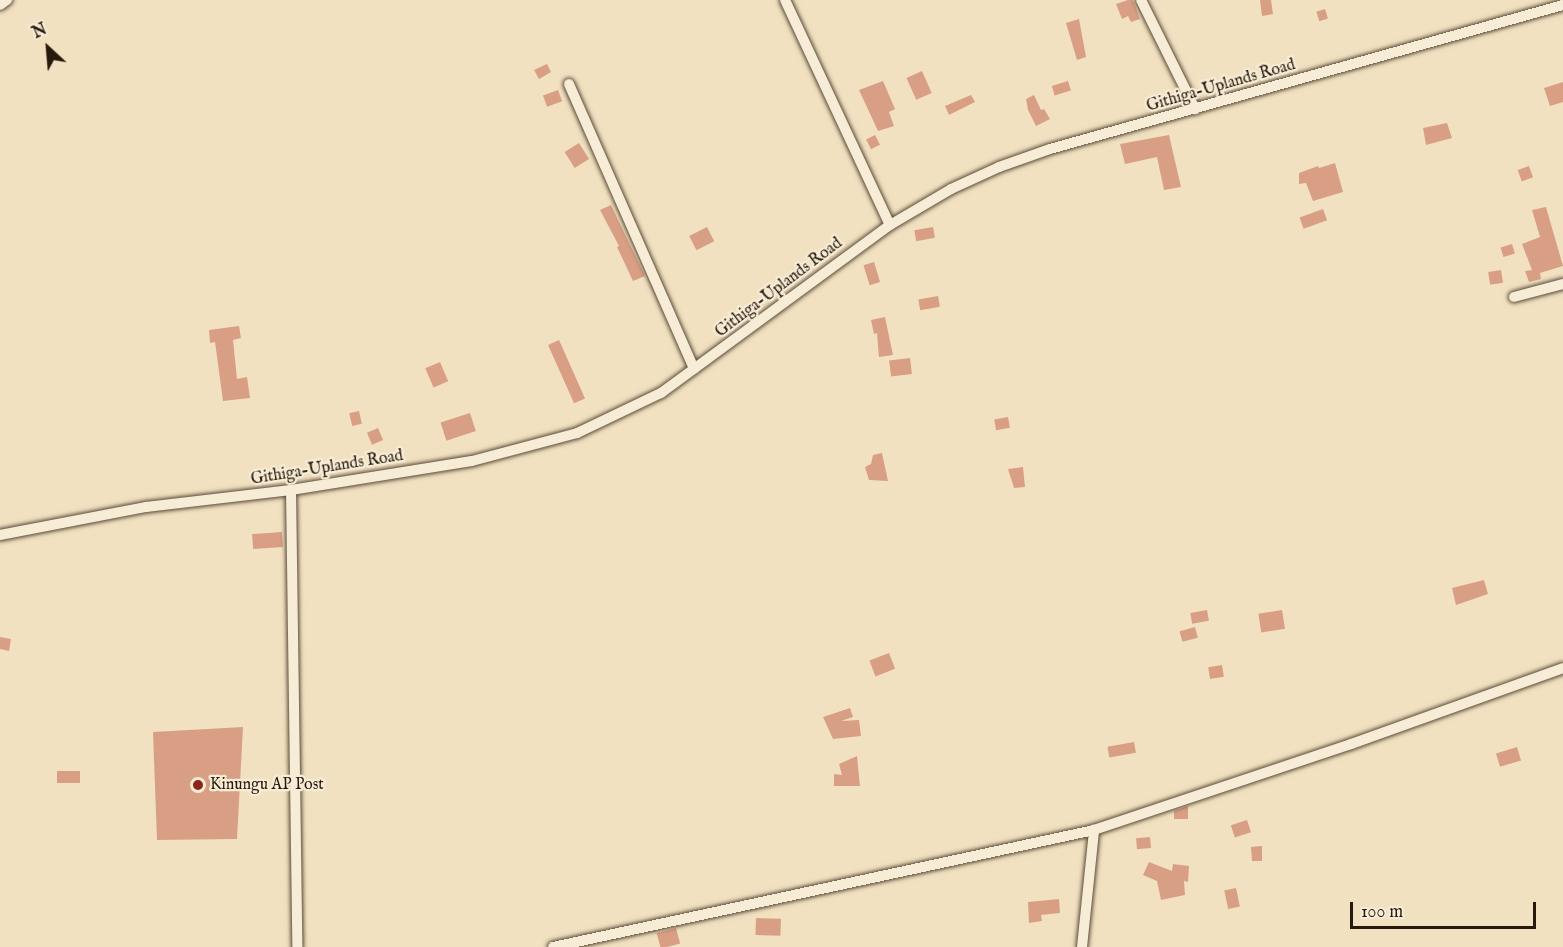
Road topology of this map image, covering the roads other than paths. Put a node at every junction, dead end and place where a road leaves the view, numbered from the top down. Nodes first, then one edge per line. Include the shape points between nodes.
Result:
1 (7, 0) edge
2 (785, 0) edge
3 (1141, 0) edge
4 (0, 4) edge
5 (1563, 5) edge
6 (569, 84) dead end
7 (1195, 109) junction
8 (890, 225) junction
9 (1563, 284) edge
10 (1514, 297) dead end
11 (694, 369) junction
12 (291, 490) junction
13 (0, 535) edge
14 (1563, 668) edge
15 (1094, 830) junction
16 (297, 947) edge
17 (554, 947) edge
18 (1082, 947) edge

1 - 4 street
2 - 8 street
3 - 7 street
5 - 7 street, Githiga-Uplands Road
6 - 11 street
7 - 8 street, Githiga-Uplands Road via 999,167 951,189
8 - 11 street, Githiga-Uplands Road
9 - 10 street
11 - 12 street, Githiga-Uplands Road via 661,393 578,433 472,461
12 - 13 street, Githiga-Uplands Road via 146,507
12 - 16 street
14 - 15 street
15 - 17 street
15 - 18 street

